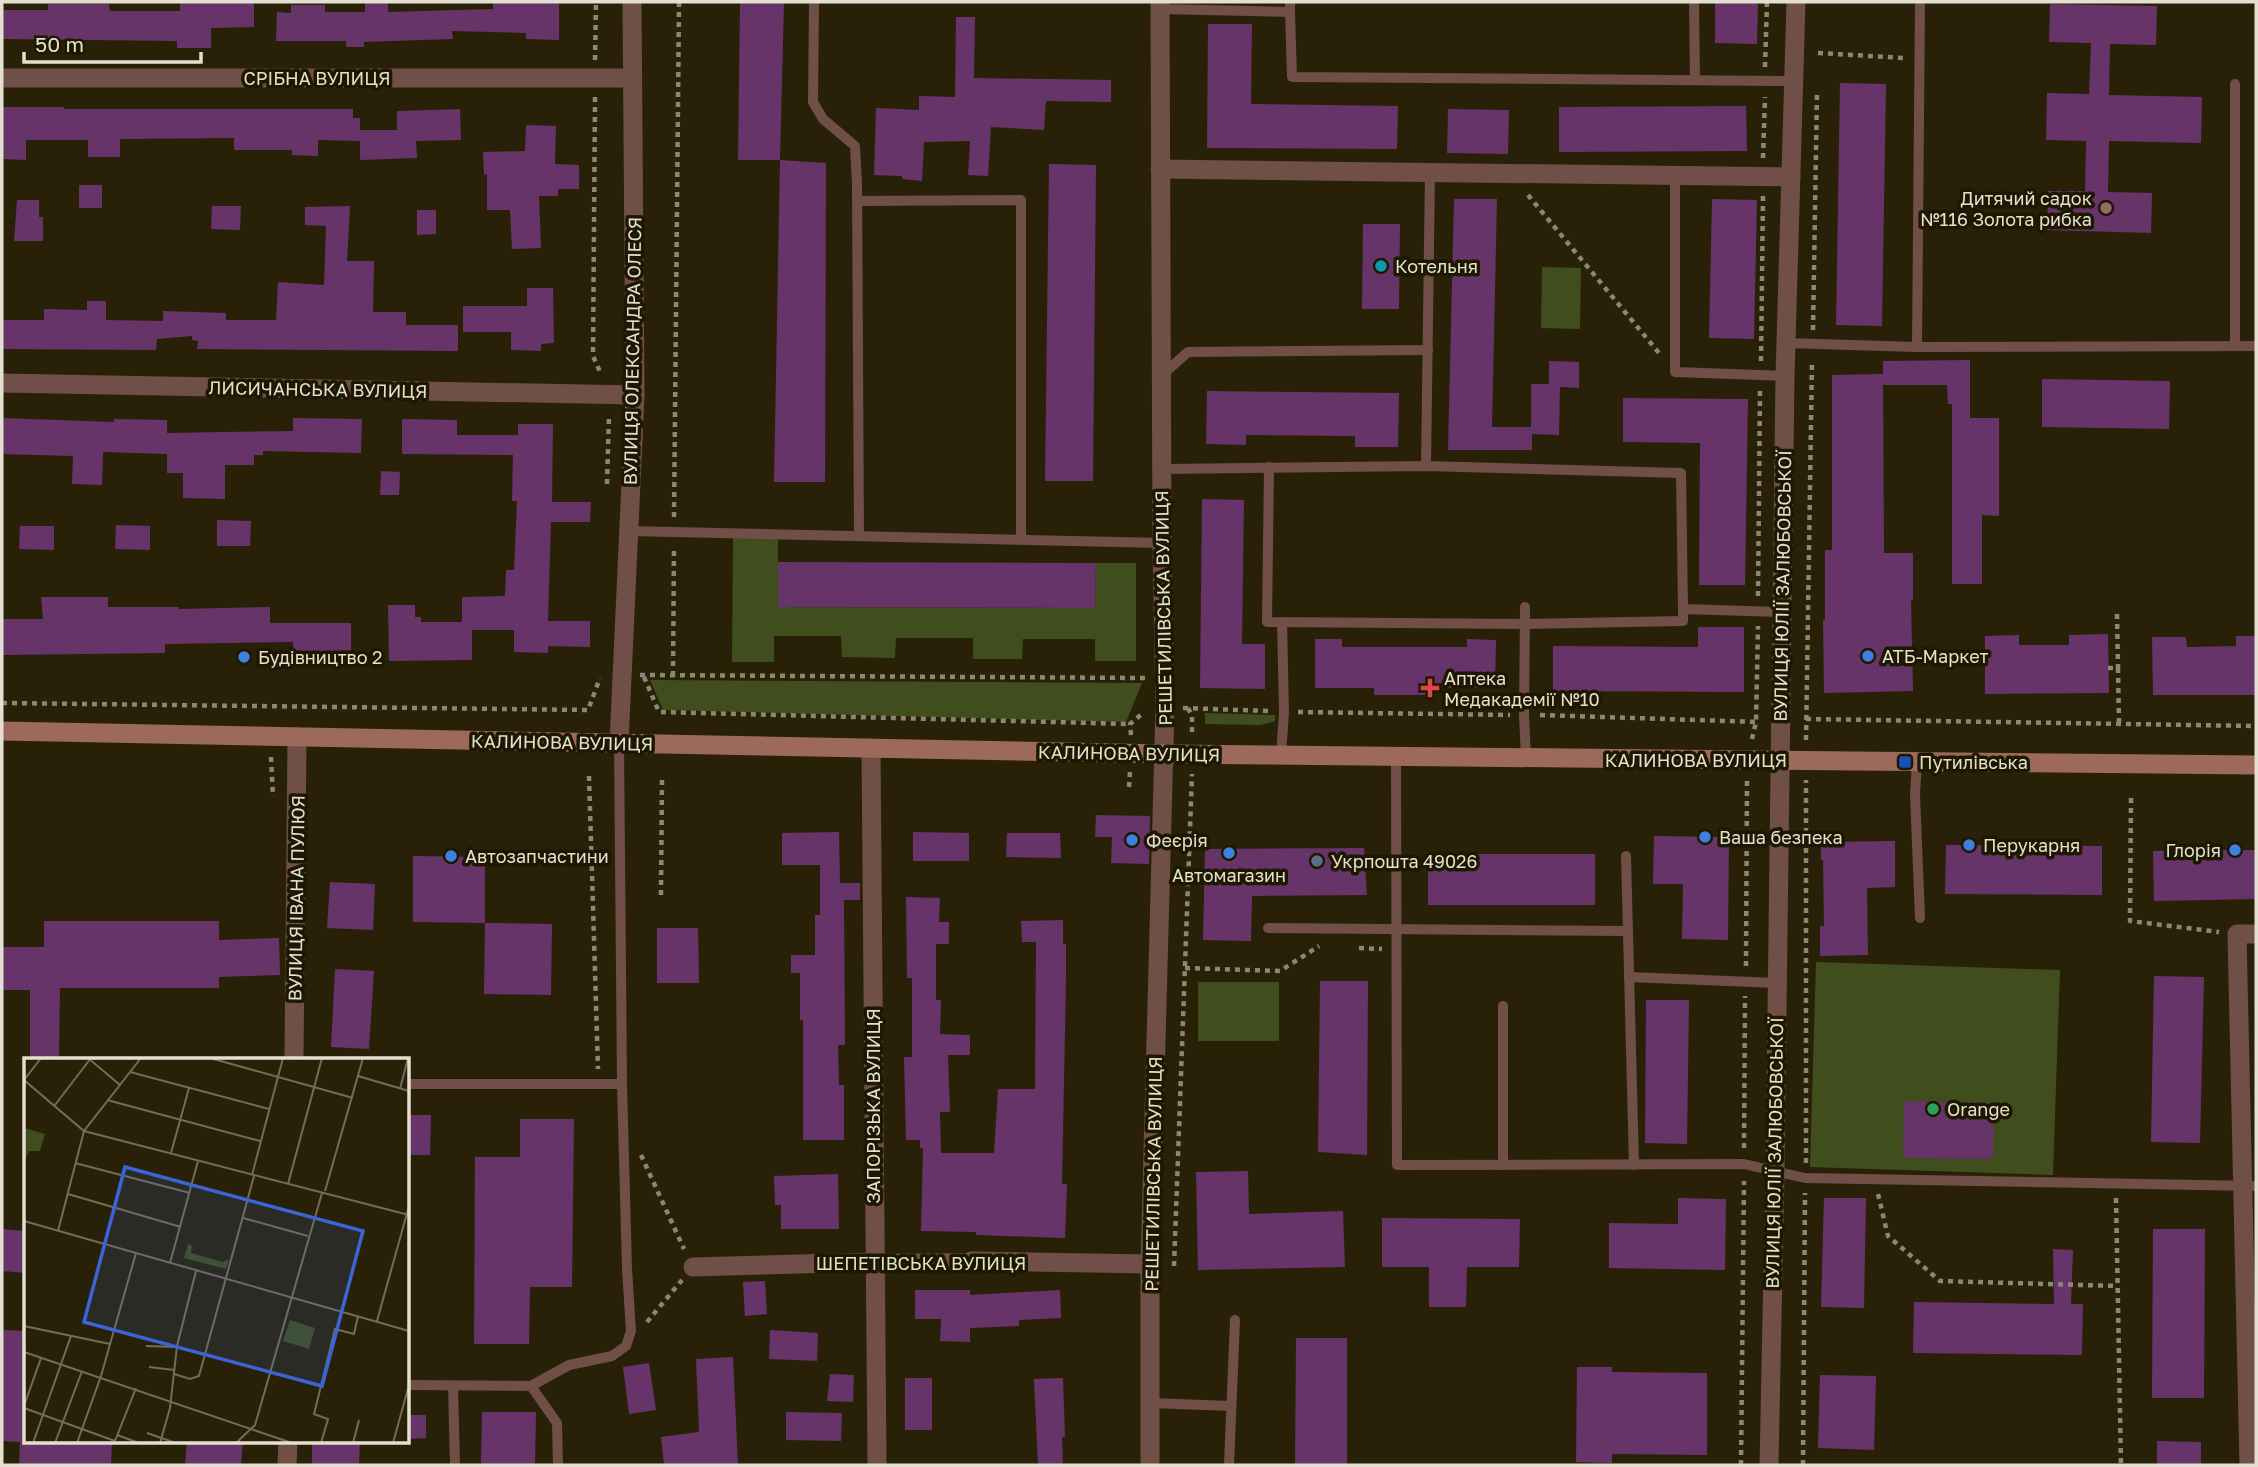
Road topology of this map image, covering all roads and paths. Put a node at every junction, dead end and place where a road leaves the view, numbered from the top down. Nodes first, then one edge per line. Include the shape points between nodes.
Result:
1 (596, 2) edge
2 (632, 2) edge
3 (679, 2) edge
4 (814, 2) edge
5 (1694, 2) edge
6 (1796, 2) edge
7 (1920, 2) edge
8 (1160, 6) edge
9 (1290, 7) edge
10 (1818, 53) dead end
11 (1919, 59) junction
12 (2, 78) edge
13 (595, 78) junction
14 (632, 78) junction
15 (1695, 80) junction
16 (1793, 82) junction
17 (2235, 85) dead end
18 (1160, 169) junction
19 (1430, 172) junction
20 (1510, 173) junction
21 (1675, 175) junction
22 (1791, 177) junction
23 (858, 201) junction
24 (1786, 343) junction
25 (2235, 346) junction
26 (2256, 346) edge
27 (1917, 347) junction
28 (1428, 350) junction
29 (1675, 372) junction
30 (1161, 376) junction
31 (1785, 376) junction
32 (2, 383) edge
33 (610, 395) junction
34 (635, 396) junction
35 (1426, 466) junction
36 (1269, 467) junction
37 (1162, 469) junction
38 (607, 492) dead end
39 (674, 530) junction
40 (628, 531) junction
41 (859, 535) junction
42 (1021, 539) junction
43 (1162, 543) junction
44 (1525, 607) dead end
45 (1683, 609) junction
46 (1782, 612) junction
47 (2117, 614) dead end
48 (1282, 622) junction
49 (1524, 624) junction
50 (2108, 668) dead end
51 (2118, 668) junction
52 (621, 676) junction
53 (644, 676) junction
54 (673, 676) junction
55 (1149, 678) dead end
56 (2, 703) edge
57 (1165, 708) junction
58 (1284, 712) junction
59 (1524, 715) junction
60 (1806, 719) dead end
61 (1756, 722) dead end
62 (2119, 723) junction
63 (1130, 724) dead end
64 (2256, 726) edge
65 (2, 731) edge
66 (297, 737) junction
67 (619, 743) junction
68 (871, 748) junction
69 (1164, 754) junction
70 (1280, 755) junction
71 (1396, 757) junction
72 (1526, 758) junction
73 (1779, 760) junction
74 (1807, 761) junction
75 (1917, 761) junction
76 (2256, 765) edge
77 (589, 776) dead end
78 (662, 777) dead end
79 (1192, 785) dead end
80 (1747, 793) dead end
81 (2130, 798) dead end
82 (1626, 856) dead end
83 (661, 895) dead end
84 (1920, 918) dead end
85 (1268, 928) dead end
86 (1397, 929) junction
87 (1628, 931) junction
88 (2246, 934) edge
89 (1321, 946) dead end
90 (1356, 948) dead end
91 (1397, 949) junction
92 (1185, 968) junction
93 (1629, 977) junction
94 (1745, 982) junction
95 (1777, 983) junction
96 (1503, 1006) dead end
97 (294, 1058) edge
98 (410, 1084) edge
99 (598, 1084) junction
100 (622, 1084) junction
101 (641, 1154) dead end
102 (1744, 1164) junction
103 (1503, 1165) junction
104 (1634, 1165) junction
105 (1774, 1171) junction
106 (1805, 1178) junction
107 (1874, 1179) junction
108 (2116, 1184) junction
109 (2249, 1186) edge
110 (971, 1261) joint
111 (874, 1262) junction
112 (1150, 1264) junction
113 (1174, 1266) dead end
114 (692, 1267) junction
115 (2118, 1286) junction
116 (1234, 1320) dead end
117 (626, 1346) junction
118 (2251, 1350) edge
119 (410, 1385) edge
120 (453, 1386) junction
121 (531, 1386) junction
122 (1150, 1403) junction
123 (1231, 1406) junction
124 (288, 1442) edge
125 (287, 1465) edge
126 (455, 1465) edge
127 (558, 1465) edge
128 (877, 1465) edge
129 (1150, 1465) edge
130 (1229, 1465) edge
131 (1741, 1465) edge
132 (1769, 1465) edge
133 (1803, 1465) edge
134 (2121, 1465) edge
135 (2249, 1465) edge

1 - 13 path
2 - 14 street, ВУЛИЦЯ ОЛЕКСАНДРА ОЛЕСЯ
3 - 39 path
4 - 23 lane via 813,102 823,119 855,146
5 - 15 lane
6 - 16 street, ВУЛИЦЯ ЮЛІЇ ЗАЛЮБОВСЬКОЇ
7 - 11 lane
8 - 9 lane
8 - 18 street, РЕШЕТИЛІВСЬКА ВУЛИЦЯ
9 - 15 lane via 1292,77
10 - 11 path
11 - 27 lane
12 - 13 street, СРІБНА ВУЛИЦЯ
13 - 14 street, СРІБНА ВУЛИЦЯ
13 - 33 path via 593,356
14 - 34 street, ВУЛИЦЯ ОЛЕКСАНДРА ОЛЕСЯ
15 - 16 lane
16 - 22 street, ВУЛИЦЯ ЮЛІЇ ЗАЛЮБОВСЬКОЇ
17 - 25 lane
18 - 19 street
18 - 30 street, РЕШЕТИЛІВСЬКА ВУЛИЦЯ
19 - 20 street
19 - 28 lane
20 - 21 street
20 - 29 path
21 - 22 street
21 - 29 lane
22 - 24 street, ВУЛИЦЯ ЮЛІЇ ЗАЛЮБОВСЬКОЇ
23 - 41 lane
23 - 42 lane via 1021,200
24 - 27 lane
24 - 31 street, ВУЛИЦЯ ЮЛІЇ ЗАЛЮБОВСЬКОЇ
25 - 26 lane
25 - 27 lane
28 - 30 lane via 1188,352
28 - 35 lane
29 - 31 lane
30 - 37 street, РЕШЕТИЛІВСЬКА ВУЛИЦЯ
31 - 46 street, ВУЛИЦЯ ЮЛІЇ ЗАЛЮБОВСЬКОЇ
32 - 33 street, ЛИСИЧАНСЬКА ВУЛИЦЯ
33 - 34 street, ЛИСИЧАНСЬКА ВУЛИЦЯ
33 - 38 path
34 - 40 street, ВУЛИЦЯ ОЛЕКСАНДРА ОЛЕСЯ
35 - 36 lane
35 - 45 lane via 1681,473
36 - 37 lane
36 - 48 lane via 1267,622
37 - 43 street, РЕШЕТИЛІВСЬКА ВУЛИЦЯ
39 - 40 lane
39 - 41 lane
39 - 54 path
40 - 52 street, ВУЛИЦЯ ОЛЕКСАНДРА ОЛЕСЯ
41 - 42 lane
42 - 43 lane
43 - 57 street, РЕШЕТИЛІВСЬКА ВУЛИЦЯ
44 - 49 lane
45 - 46 lane
45 - 49 lane via 1683,621
46 - 73 street, ВУЛИЦЯ ЮЛІЇ ЗАЛЮБОВСЬКОЇ
47 - 51 path
48 - 49 lane
48 - 58 lane
49 - 59 lane
50 - 51 path
51 - 62 path
52 - 53 path
52 - 56 path via 601,674 588,710
52 - 67 street, ВУЛИЦЯ ОЛЕКСАНДРА ОЛЕСЯ
53 - 54 path
53 - 63 path via 659,712
54 - 55 path
57 - 58 path
57 - 69 street, РЕШЕТИЛІВСЬКА ВУЛИЦЯ
58 - 59 path
58 - 70 lane
59 - 61 path
59 - 72 lane
60 - 62 path
62 - 64 path
65 - 66 main road, КАЛИНОВА ВУЛИЦЯ
66 - 67 main road, КАЛИНОВА ВУЛИЦЯ
66 - 97 street, ВУЛИЦЯ ІВАНА ПУЛЮЯ
67 - 68 main road, КАЛИНОВА ВУЛИЦЯ
67 - 100 lane
68 - 69 main road, КАЛИНОВА ВУЛИЦЯ
68 - 111 street, ЗАПОРІЗЬКА ВУЛИЦЯ
69 - 70 main road, КАЛИНОВА ВУЛИЦЯ
69 - 112 street, РЕШЕТИЛІВСЬКА ВУЛИЦЯ
70 - 71 main road, КАЛИНОВА ВУЛИЦЯ
71 - 72 main road, КАЛИНОВА ВУЛИЦЯ
71 - 86 lane
72 - 73 main road, КАЛИНОВА ВУЛИЦЯ
73 - 74 main road, КАЛИНОВА ВУЛИЦЯ
73 - 95 street, ВУЛИЦЯ ЮЛІЇ ЗАЛЮБОВСЬКОЇ
74 - 75 main road, КАЛИНОВА ВУЛИЦЯ
74 - 106 path
75 - 76 main road, КАЛИНОВА ВУЛИЦЯ
75 - 84 lane
77 - 99 path
78 - 83 path
79 - 92 path
80 - 94 path
81 - 88 path via 2130,922
82 - 87 lane
85 - 86 lane
86 - 87 lane
86 - 91 lane
87 - 93 lane
88 - 109 street
89 - 92 path via 1280,971
90 - 91 path
91 - 103 lane via 1397,1165
92 - 113 path
93 - 94 lane
93 - 104 lane
94 - 95 lane
94 - 102 path
95 - 105 street, ВУЛИЦЯ ЮЛІЇ ЗАЛЮБОВСЬКОЇ
96 - 103 lane
98 - 99 lane
99 - 100 lane
100 - 117 lane via 631,1331
101 - 114 path
102 - 104 lane
102 - 105 lane
102 - 131 path
103 - 104 lane
105 - 106 lane
105 - 132 street, ВУЛИЦЯ ЮЛІЇ ЗАЛЮБОВСЬКОЇ
106 - 107 lane
106 - 133 path
107 - 108 lane
107 - 115 path via 1888,1236 1940,1281
108 - 109 lane
108 - 115 path
109 - 118 street
110 - 111 street, ШЕПЕТІВСЬКА ВУЛИЦЯ
110 - 112 street, ШЕПЕТІВСЬКА ВУЛИЦЯ
111 - 114 street, ШЕПЕТІВСЬКА ВУЛИЦЯ
111 - 128 street, ЗАПОРІЗЬКА ВУЛИЦЯ
112 - 122 street, РЕШЕТИЛІВСЬКА ВУЛИЦЯ
114 - 117 path
115 - 134 path
116 - 123 lane
117 - 121 lane via 612,1356 569,1365
118 - 135 street
119 - 120 lane
120 - 121 lane
120 - 126 lane
121 - 127 lane via 558,1423
122 - 123 lane
122 - 129 street, РЕШЕТИЛІВСЬКА ВУЛИЦЯ
123 - 130 lane
124 - 125 street

